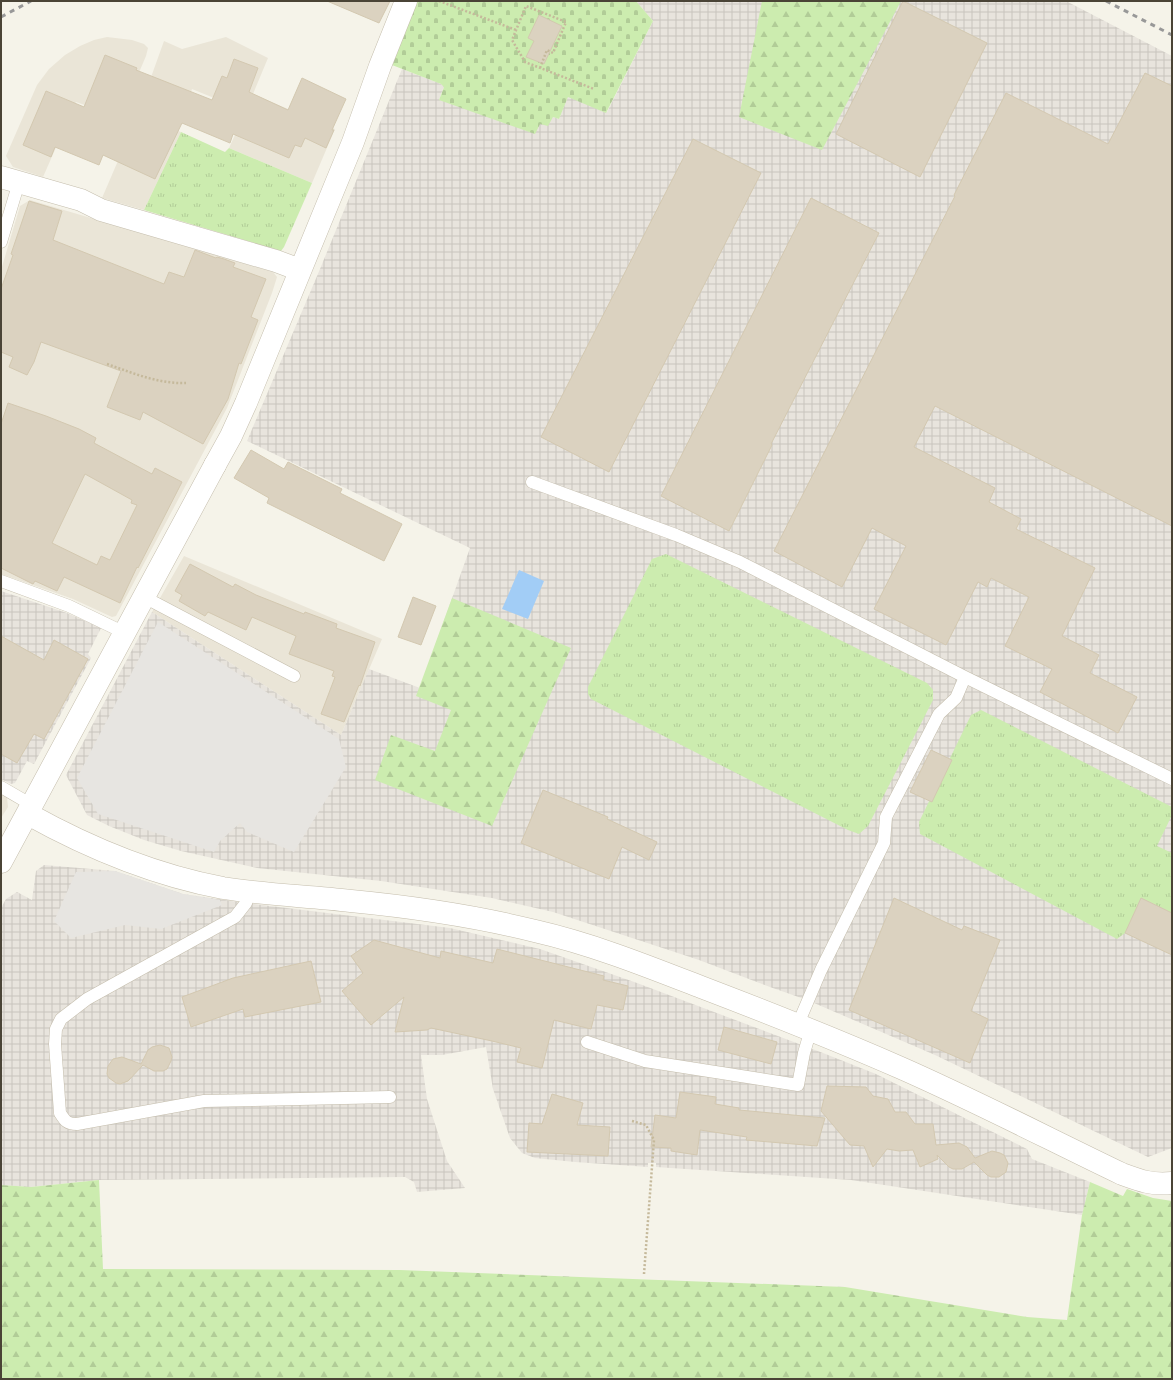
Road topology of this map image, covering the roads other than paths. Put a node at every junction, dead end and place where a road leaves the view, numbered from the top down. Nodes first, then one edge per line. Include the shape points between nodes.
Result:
1 (406, 1) edge
2 (10, 179) edge
3 (1, 242) edge
4 (300, 270) junction
5 (532, 482) dead end
6 (1, 581) edge
7 (144, 597) junction
8 (125, 633) junction
9 (294, 676) dead end
10 (965, 677) junction
11 (1172, 779) edge
12 (1, 787) edge
13 (30, 810) junction
14 (1, 862) edge
15 (250, 892) junction
16 (805, 1026) junction
17 (587, 1042) dead end
18 (390, 1097) dead end
19 (1172, 1183) edge

1 - 4 street via 353,142
2 - 3 lane
2 - 4 street via 81,200 101,210
4 - 7 street via 238,421
5 - 10 lane via 676,535 740,562
6 - 8 lane via 69,606
7 - 8 street
7 - 9 lane
8 - 13 street
10 - 11 lane
10 - 16 lane via 956,698 939,714 886,816 884,843 820,970
12 - 13 lane
13 - 14 street
13 - 15 street via 84,843 146,868
15 - 16 street via 393,905 538,931 633,961
15 - 18 lane via 246,904 235,917 87,999 61,1019 56,1030 55,1044 60,1113 70,1124 77,1124 204,1101
16 - 17 lane via 804,1053 798,1084 645,1061
16 - 19 street via 942,1086 1122,1174 1149,1183

